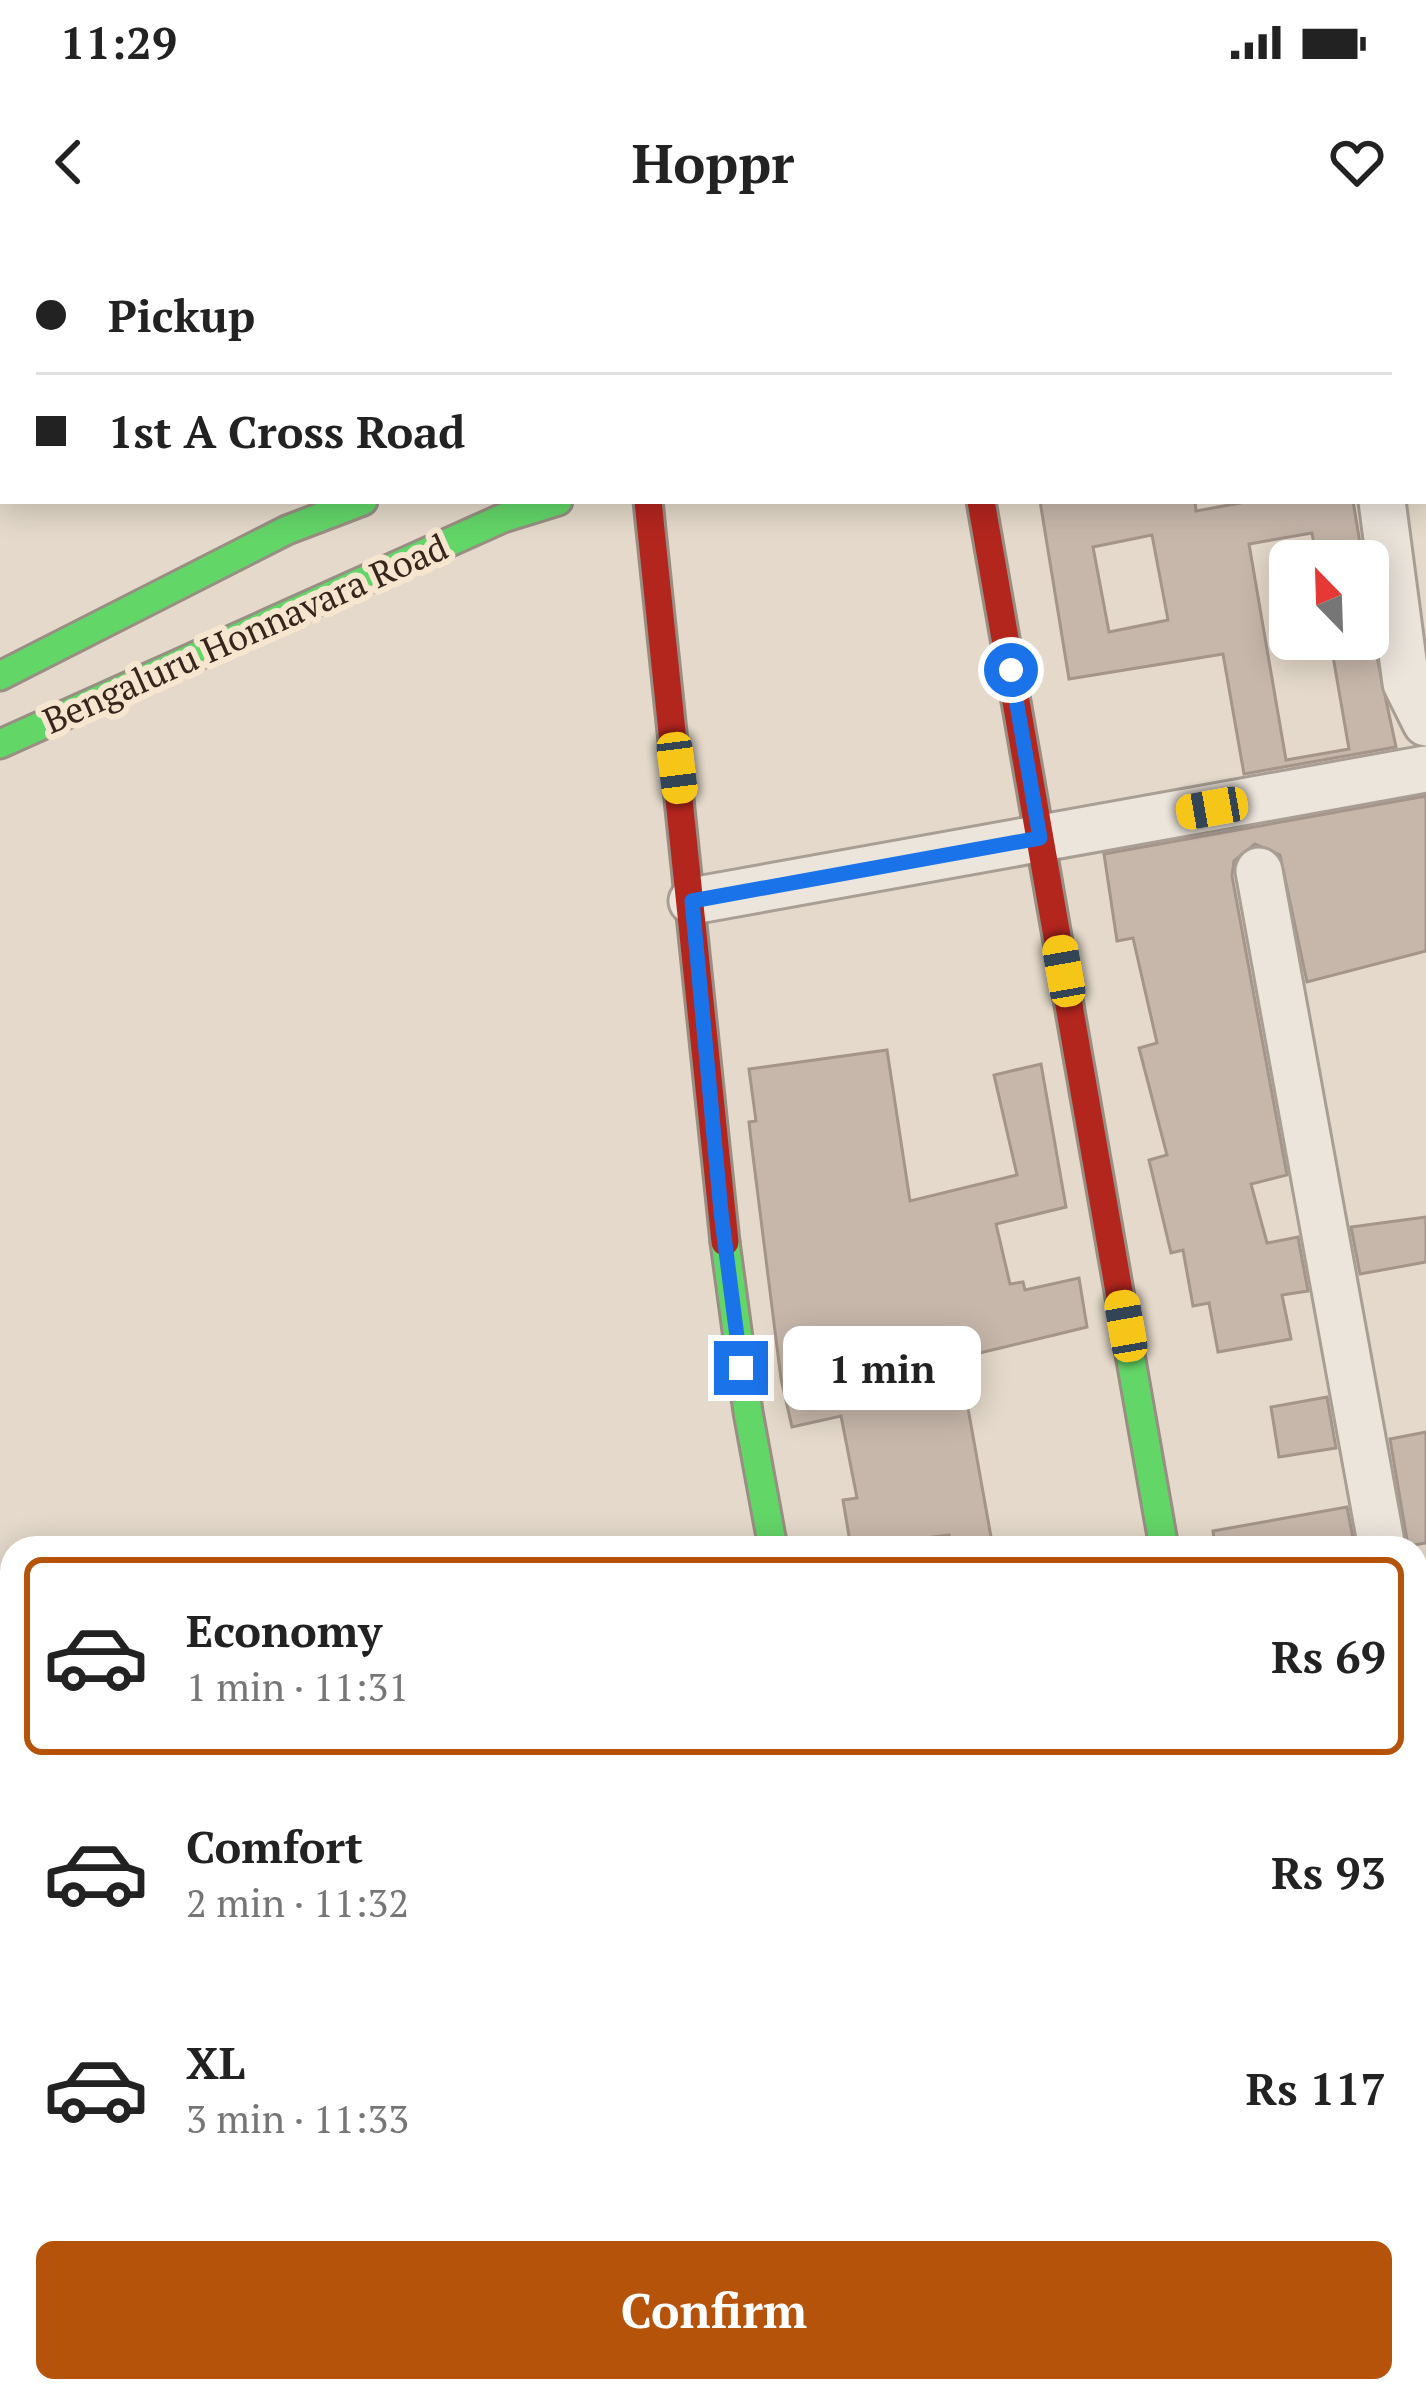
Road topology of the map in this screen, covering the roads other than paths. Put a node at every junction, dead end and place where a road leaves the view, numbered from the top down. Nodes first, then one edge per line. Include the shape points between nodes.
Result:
1 (355, 504) edge
2 (548, 504) edge
3 (648, 504) edge
4 (982, 504) edge
5 (1382, 504) edge
6 (0, 676) edge
7 (1426, 724) edge
8 (0, 744) edge
9 (1426, 769) edge
10 (1040, 838) junction
11 (1259, 871) dead end
12 (692, 901) junction
13 (771, 1536) edge
14 (1162, 1536) edge
15 (1380, 1536) edge

1 - 6 street, Bengaluru Honnavara Road via 287,530
2 - 8 street, Bengaluru Honnavara Road
3 - 12 street
4 - 10 street
5 - 7 street via 1406,683
9 - 10 street
10 - 12 street
10 - 14 street
11 - 15 street
12 - 13 street via 734,1323

